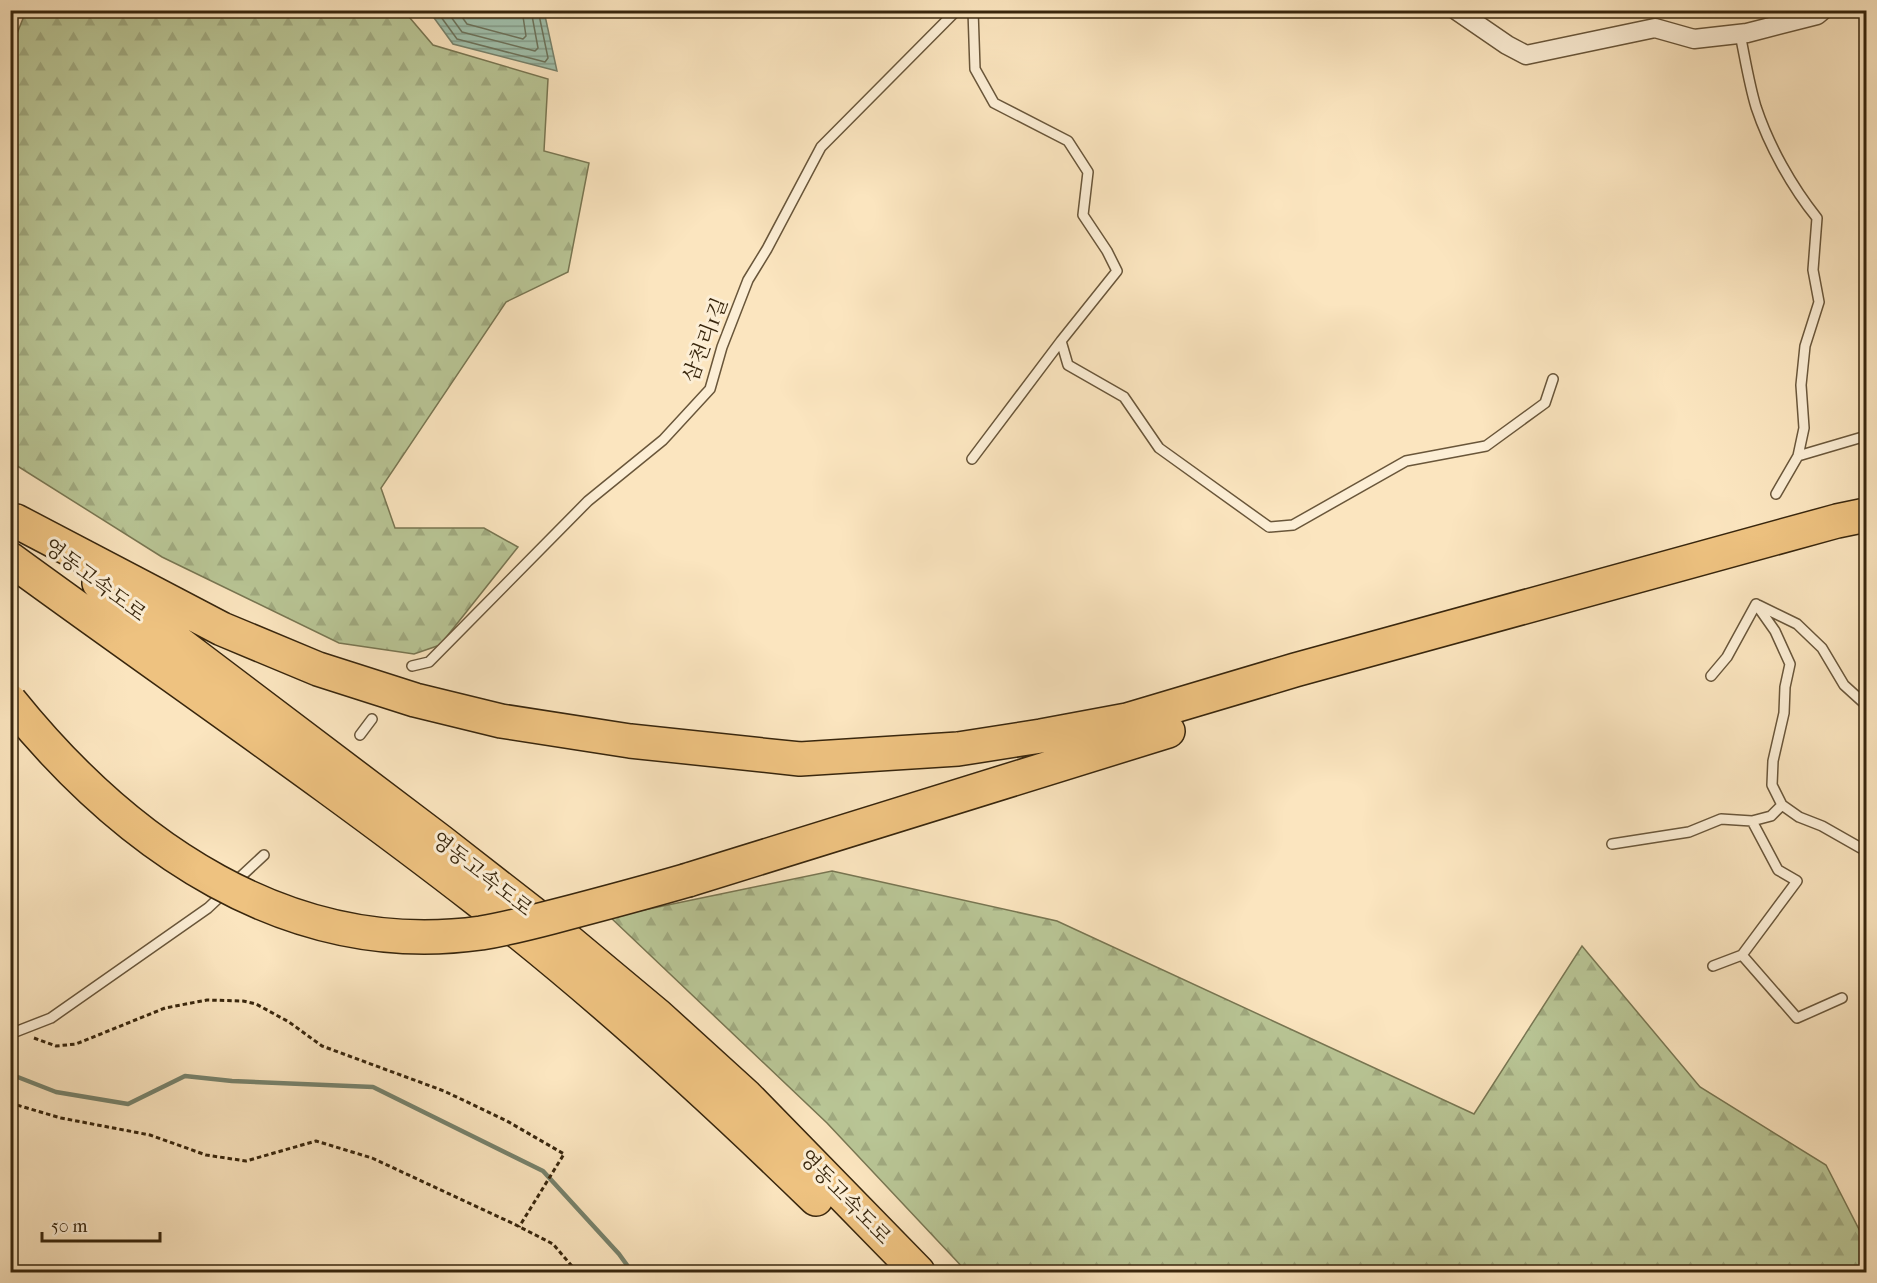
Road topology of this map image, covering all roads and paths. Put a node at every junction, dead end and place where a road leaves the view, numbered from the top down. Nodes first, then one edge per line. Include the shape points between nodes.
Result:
1 (957, 10) edge
2 (973, 10) edge
3 (1456, 10) edge
4 (1823, 10) edge
5 (1740, 34) junction
6 (1061, 341) junction
7 (1552, 379) dead end
8 (1866, 436) edge
9 (1798, 456) junction
10 (972, 459) dead end
11 (1776, 494) dead end
12 (1866, 515) edge
13 (13, 519) edge
14 (1866, 531) edge
15 (10, 559) edge
16 (1756, 604) junction
17 (412, 666) dead end
18 (1711, 676) dead end
19 (10, 702) edge
20 (1866, 705) edge
21 (372, 719) dead end
22 (360, 735) dead end
23 (1782, 805) junction
24 (1752, 821) junction
25 (1612, 844) dead end
26 (1866, 851) edge
27 (264, 855) dead end
28 (1742, 955) junction
29 (1713, 966) dead end
30 (1842, 998) dead end
31 (13, 1033) edge
32 (10, 1103) edge
33 (519, 1227) junction
34 (577, 1272) edge
35 (887, 1272) edge
36 (918, 1272) edge

1 - 17 lane, 삼천리1길 via 821,147 748,280 710,389 663,440 588,501 429,662
2 - 6 lane via 975,69 994,103 1068,141 1088,172 1083,215 1116,271
3 - 5 street via 1526,55 1655,28 1694,39
4 - 5 street via 1817,15
5 - 9 lane via 1756,107 1775,151 1818,218 1813,270 1819,302 1804,345 1804,428
6 - 7 lane via 1068,365 1124,397 1159,448 1269,527 1293,525 1406,461 1486,446 1545,403
6 - 10 lane
8 - 9 lane
9 - 11 lane
12 - 13 highway via 1295,670 1127,720 958,749 800,759 630,741 501,721 415,700 318,669 222,629
13 - 36 highway, 영동고속도로 via 567,940 746,1096
14 - 19 highway, bridge via 1709,571 1301,690 688,880 480,933 398,936 338,927 245,896 170,855 138,831 83,783
15 - 35 highway, 영동고속도로 via 364,813 481,902 615,1011 816,1198
16 - 18 lane via 1727,657
16 - 20 lane via 1797,624 1822,648 1845,685
16 - 23 lane via 1775,631 1790,664 1773,761 1772,785
21 - 22 lane
23 - 24 lane via 1771,816
23 - 26 lane
24 - 25 lane via 1722,819 1689,832
24 - 28 lane via 1778,870 1797,881
27 - 31 lane via 208,908 51,1018
28 - 29 lane
28 - 30 lane via 1797,1018
31 - 33 path via 56,1046 76,1044 165,1008 207,999 256,1004 322,1046 444,1091 564,1154
32 - 33 path via 150,1136 206,1155 246,1161 316,1141 372,1158
33 - 34 path via 553,1244

